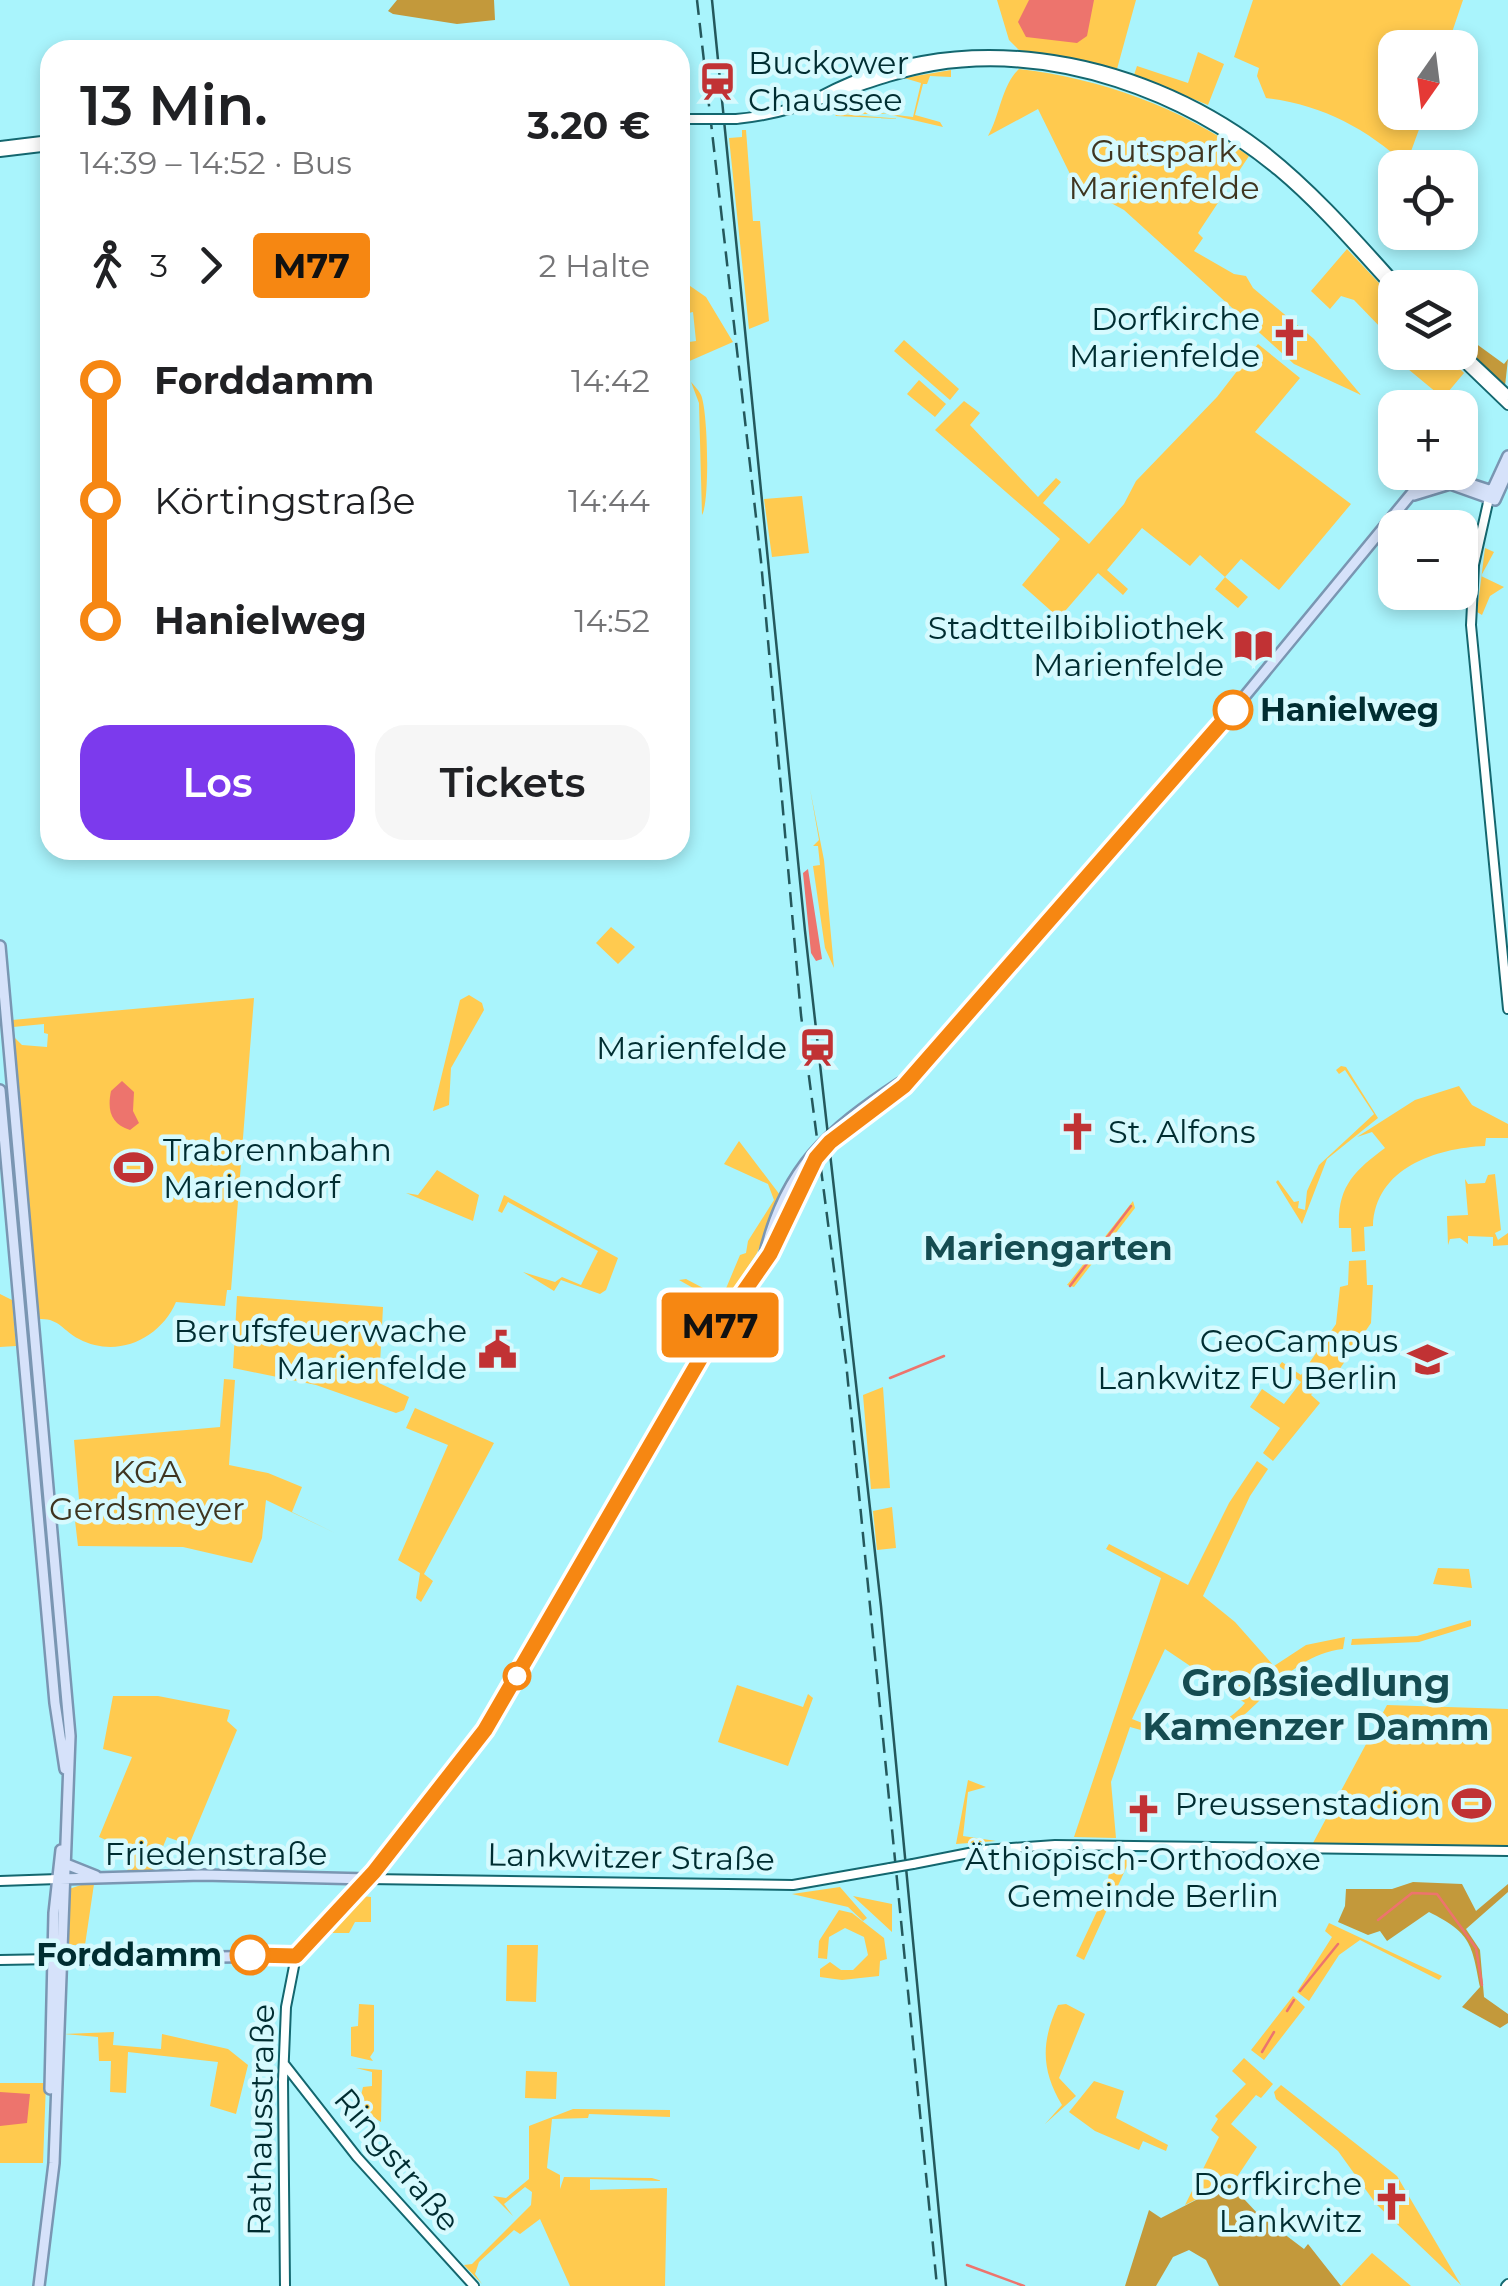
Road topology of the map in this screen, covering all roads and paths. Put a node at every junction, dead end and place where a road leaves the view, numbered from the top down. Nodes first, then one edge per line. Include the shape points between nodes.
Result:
1 (690, 119) edge
2 (40, 144) edge
3 (0, 149) edge
4 (1379, 270) edge
5 (1476, 370) edge
6 (1506, 398) edge
7 (1508, 456) edge
8 (1508, 471) edge
9 (1494, 495) junction
10 (1502, 911) junction
11 (1508, 930) edge
12 (0, 946) edge
13 (1507, 966) edge
14 (1508, 1008) edge
15 (0, 1090) edge
16 (1508, 1854) edge
17 (66, 1864) junction
18 (101, 1878) junction
19 (61, 1879) junction
20 (368, 1879) junction
21 (0, 1881) edge
22 (296, 1956) junction
23 (58, 1958) junction
24 (0, 1960) edge
25 (284, 2065) junction
26 (35, 2286) edge
27 (285, 2286) edge
28 (474, 2286) edge

1 - 4 main road, bridge via 806,104 904,64 1022,60 1124,85 1224,132 1286,178
2 - 3 main road
5 - 6 main road
7 - 9 main road
8 - 9 main road
9 - 10 main road via 1471,590 1479,726
9 - 20 main road via 1442,477 1422,483 908,1080 842,1122 811,1160 775,1244 717,1330 490,1721
10 - 11 main road
10 - 13 main road
12 - 17 main road via 68,1702
13 - 14 main road
15 - 19 main road via 65,1764
16 - 20 main road, Lankwitzer Straße, bridge via 1037,1846 782,1886
17 - 18 main road
17 - 19 main road
18 - 19 main road, Friedenstraße
18 - 20 main road, Friedenstraße
19 - 21 main road
19 - 23 main road
20 - 22 main road
22 - 23 main road
22 - 25 main road, Rathausstraße
23 - 24 main road
23 - 26 main road
25 - 27 main road, Rathausstraße
25 - 28 main road, Ringstraße via 356,2157

